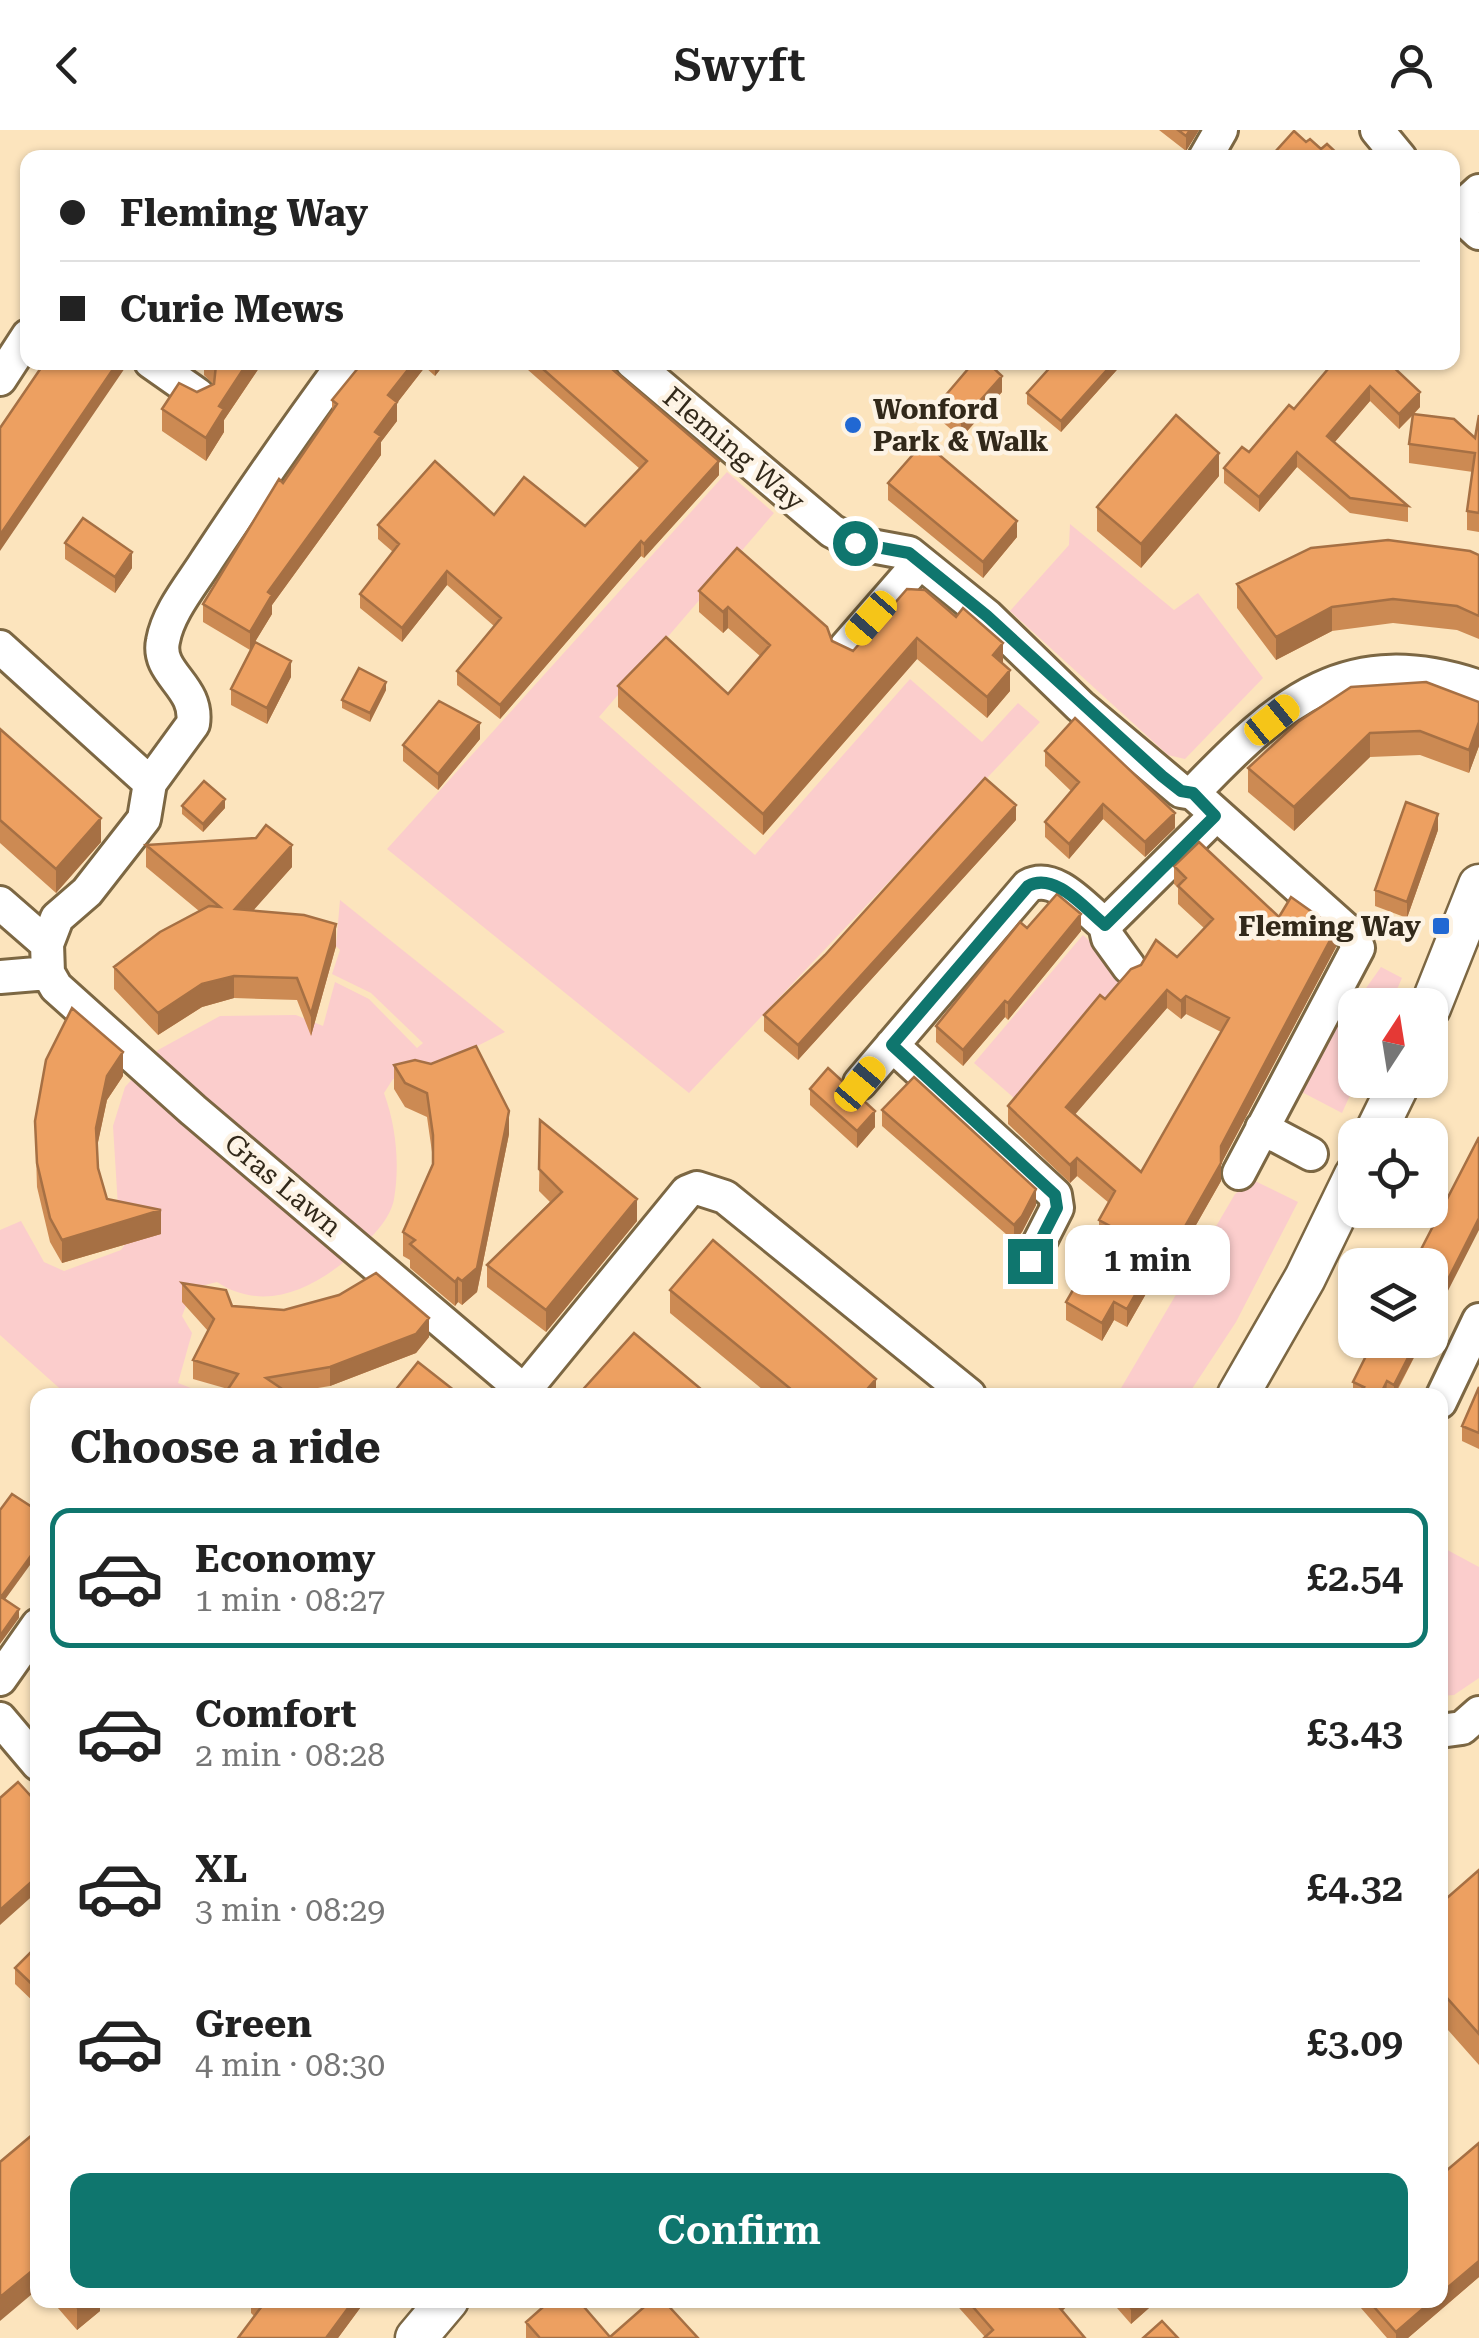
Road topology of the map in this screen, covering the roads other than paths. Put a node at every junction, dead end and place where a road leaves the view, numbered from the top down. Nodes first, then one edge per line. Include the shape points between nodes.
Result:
1 (1377, 130) edge
2 (1393, 150) edge
3 (20, 348) edge
4 (162, 370) edge
5 (340, 370) edge
6 (641, 370) edge
7 (0, 379) edge
8 (198, 395) edge
9 (920, 562) junction
10 (846, 646) edge
11 (0, 647) edge
12 (1479, 687) edge
13 (150, 782) junction
14 (1204, 805) junction
15 (1479, 885) edge
16 (0, 903) edge
17 (1105, 925) junction
18 (47, 958) junction
19 (1129, 967) edge
20 (0, 977) edge
21 (1438, 988) edge
22 (892, 1045) junction
23 (860, 1084) dead end
24 (1262, 1128) junction
25 (1312, 1154) dead end
26 (1239, 1173) dead end
27 (1338, 1210) edge
28 (1030, 1261) dead end
29 (1479, 1320) edge
30 (517, 1388) edge
31 (527, 1388) edge
32 (960, 1388) edge
33 (1242, 1388) edge
34 (1447, 1388) edge
35 (30, 1636) edge
36 (0, 1678) edge
37 (1479, 1713) edge
38 (0, 1719) edge
39 (1448, 1731) edge
40 (30, 1755) edge
41 (441, 2308) edge
42 (416, 2338) edge

1 - 2 street
3 - 7 street
4 - 8 street
5 - 13 street via 178,604 162,639 165,662 193,701 193,724
6 - 9 street, Fleming Way via 832,531 855,543 898,548
9 - 10 street
9 - 14 street, Fleming Way via 1162,776
11 - 13 street
12 - 14 street via 1405,668 1334,681 1295,702 1228,756
13 - 18 street via 144,818 87,892 57,918
14 - 17 street
14 - 24 street, Fleming Way via 1353,936 1358,948
15 - 21 street
16 - 18 street, Gras Lawn
17 - 19 street
17 - 22 street via 1053,883 1038,880
18 - 20 street
18 - 30 street, Gras Lawn via 56,987
22 - 23 street
22 - 28 street via 1055,1195 1057,1208
24 - 25 street
24 - 26 street
27 - 33 street
29 - 34 street
31 - 32 street, Gras Lawn via 687,1192 697,1188 725,1197
35 - 36 street
37 - 39 street
38 - 40 street
41 - 42 street

